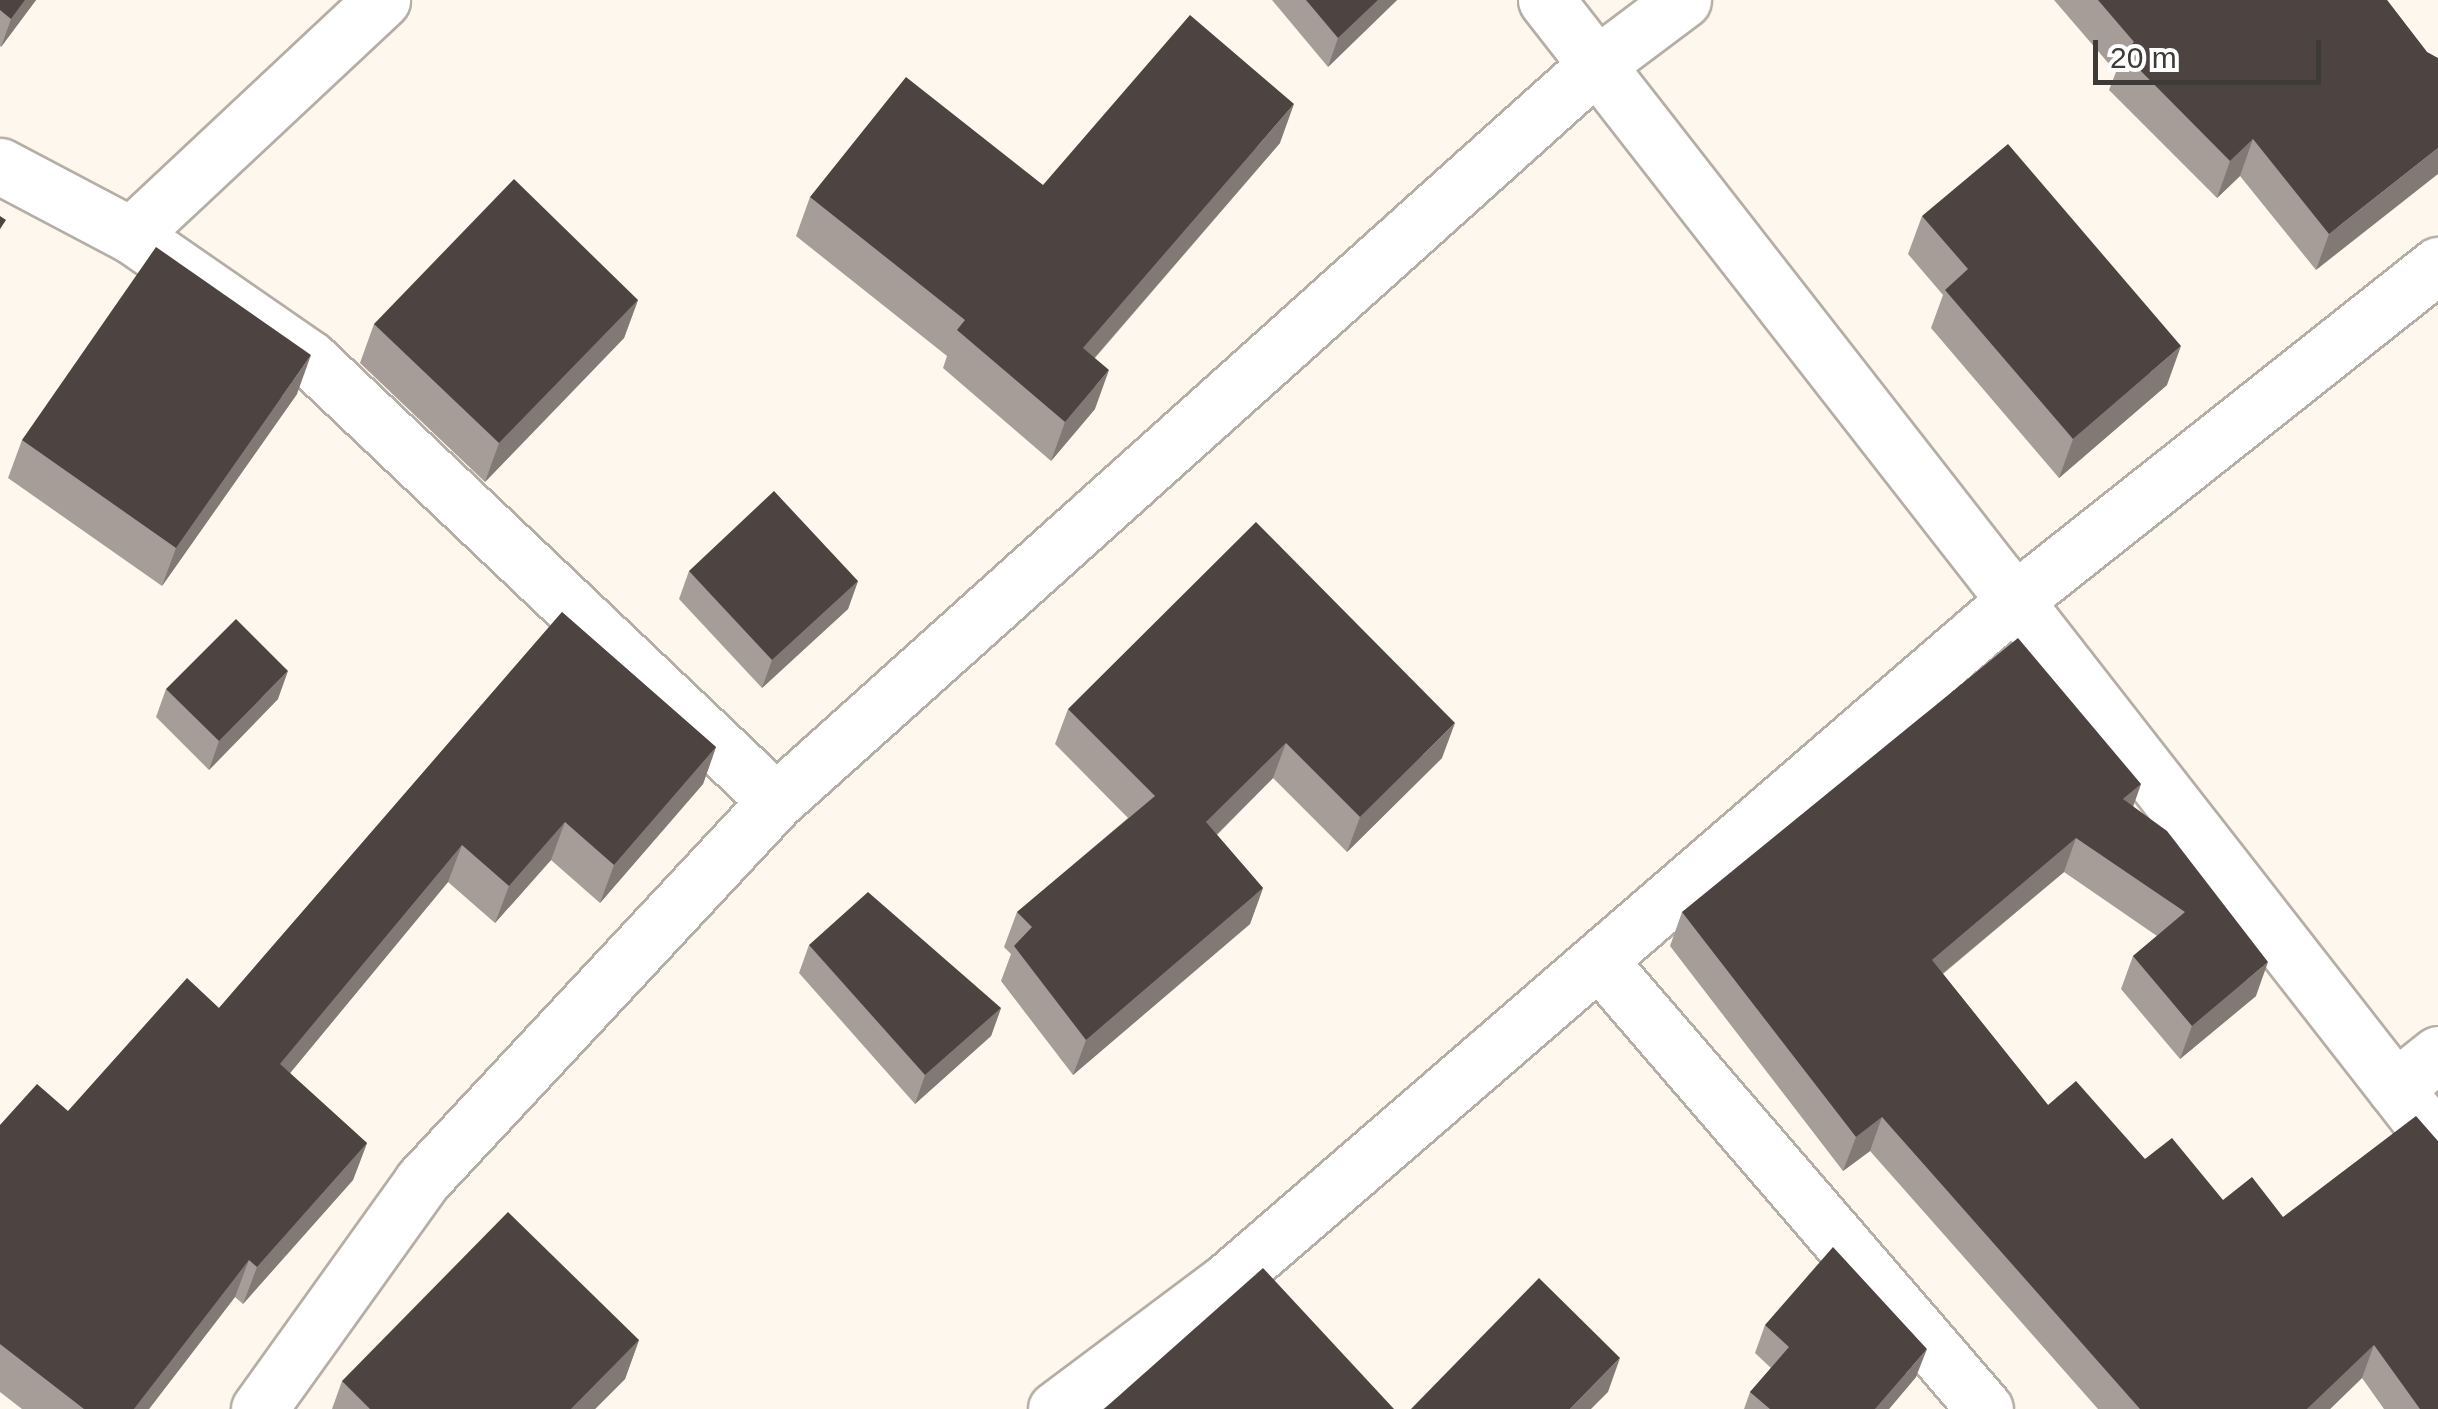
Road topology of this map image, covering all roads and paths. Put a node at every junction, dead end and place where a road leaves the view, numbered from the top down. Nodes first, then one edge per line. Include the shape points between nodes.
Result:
1 (382, 0) edge
2 (1546, 0) edge
3 (1683, 0) edge
4 (1595, 66) junction
5 (0, 166) edge
6 (131, 235) junction
7 (2438, 265) edge
8 (2014, 601) junction
9 (776, 801) junction
10 (1599, 961) junction
11 (2438, 1054) edge
12 (2394, 1088) junction
13 (2438, 1143) edge
14 (259, 1409) edge
15 (1056, 1409) edge
16 (1985, 1409) edge

1 - 6 street
2 - 4 street
3 - 4 street
4 - 8 street
4 - 9 street
5 - 6 street
6 - 9 street via 310,359
7 - 8 street
8 - 10 street
8 - 12 street
9 - 14 street via 422,1181
10 - 15 street via 1227,1280
10 - 16 street
11 - 12 street
12 - 13 street

